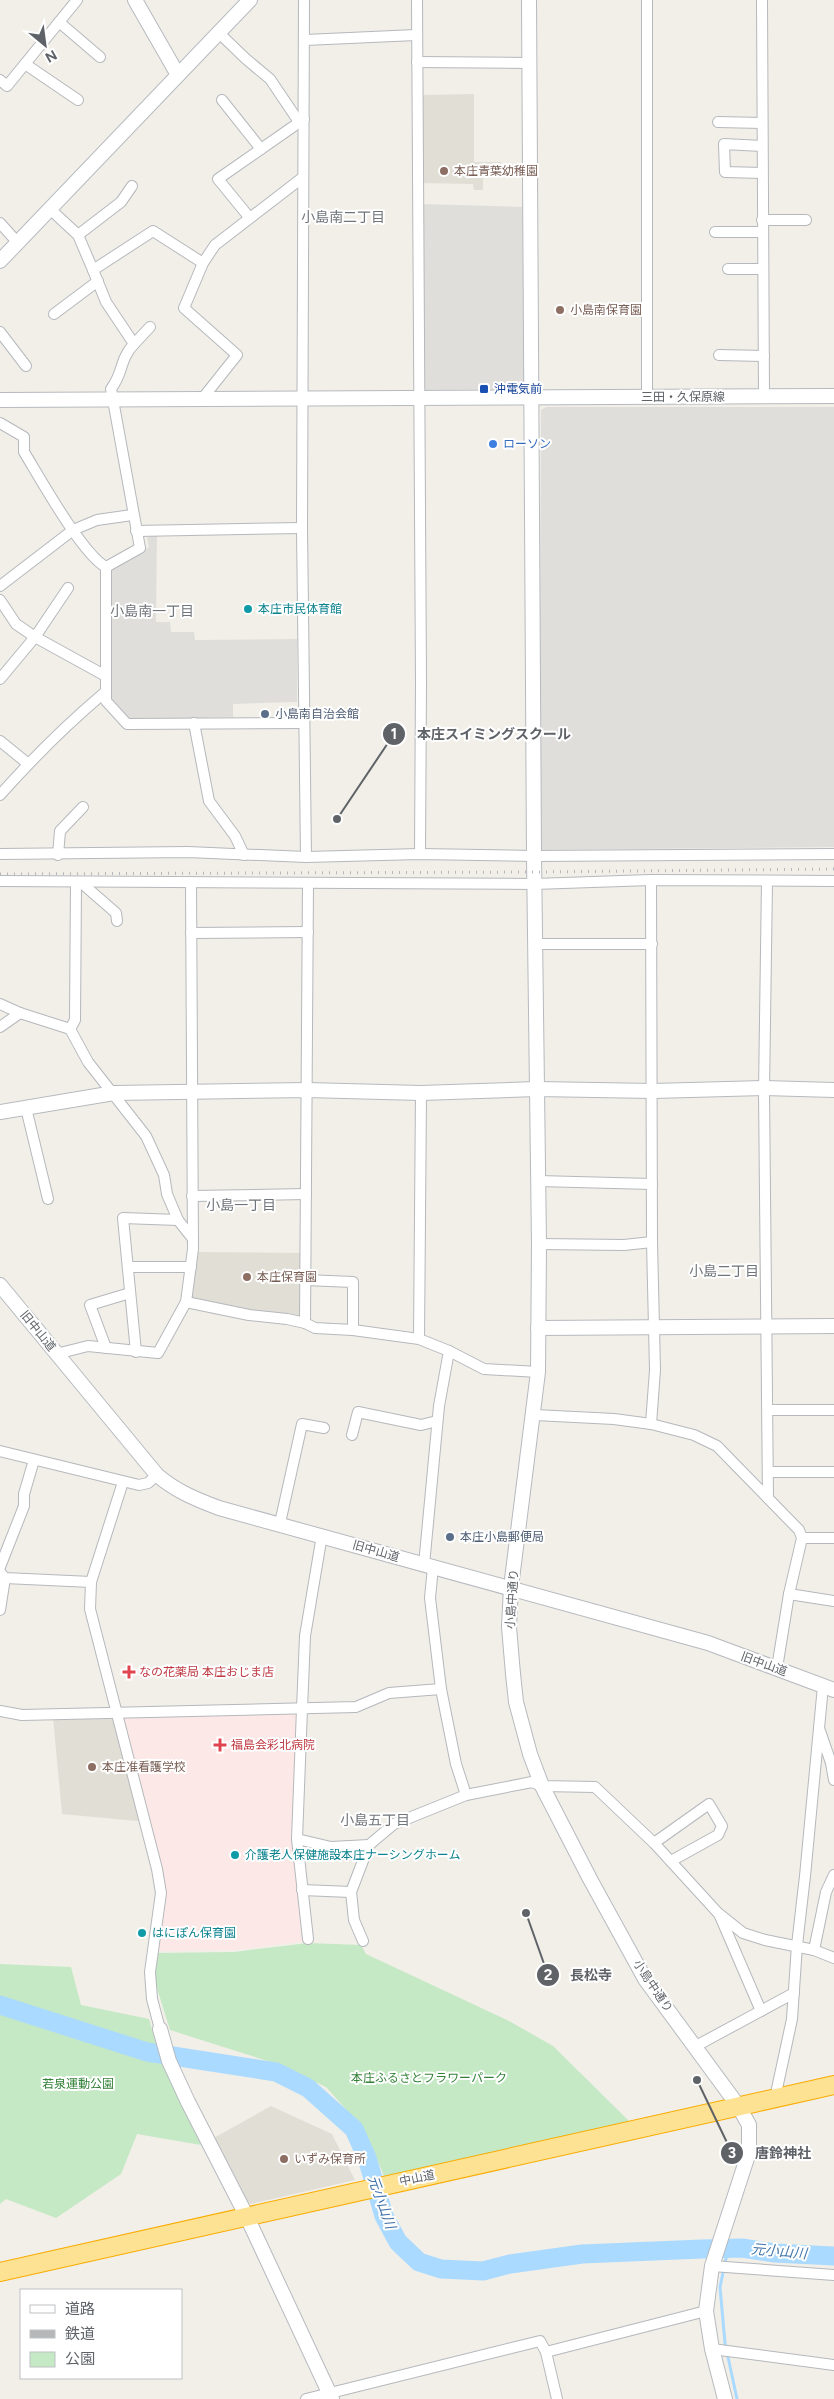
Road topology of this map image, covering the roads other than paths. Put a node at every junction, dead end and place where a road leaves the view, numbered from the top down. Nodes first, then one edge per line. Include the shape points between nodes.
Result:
1 (77, 0) edge
2 (135, 0) edge
3 (250, 0) edge
4 (304, 0) edge
5 (417, 0) edge
6 (529, 0) edge
7 (647, 0) edge
8 (762, 0) edge
9 (59, 22) junction
10 (219, 33) junction
11 (416, 35) junction
12 (305, 40) junction
13 (100, 58) dead end
14 (417, 62) junction
15 (530, 63) junction
16 (25, 64) junction
17 (178, 75) junction
18 (0, 80) edge
19 (78, 100) dead end
20 (222, 100) dead end
21 (301, 121) junction
22 (718, 122) dead end
23 (762, 124) junction
24 (762, 146) junction
25 (261, 149) junction
26 (762, 173) junction
27 (302, 178) junction
28 (132, 186) dead end
29 (50, 209) junction
30 (249, 218) junction
31 (762, 220) junction
32 (806, 220) dead end
33 (0, 223) edge
34 (716, 232) dead end
35 (762, 232) junction
36 (78, 235) junction
37 (18, 243) junction
38 (0, 261) edge
39 (203, 263) junction
40 (763, 269) junction
41 (93, 270) junction
42 (728, 270) dead end
43 (98, 281) junction
44 (54, 314) dead end
45 (150, 327) dead end
46 (0, 332) edge
47 (134, 344) junction
48 (719, 355) dead end
49 (764, 356) junction
50 (26, 366) dead end
51 (834, 396) edge
52 (647, 397) junction
53 (764, 397) junction
54 (304, 398) junction
55 (418, 398) junction
56 (533, 398) junction
57 (113, 399) junction
58 (202, 399) junction
59 (0, 400) edge
60 (0, 423) edge
61 (132, 515) junction
62 (302, 528) junction
63 (73, 530) junction
64 (136, 531) junction
65 (106, 567) junction
66 (0, 586) edge
67 (68, 588) dead end
68 (0, 600) edge
69 (35, 637) junction
70 (104, 675) junction
71 (0, 679) edge
72 (104, 693) junction
73 (194, 723) junction
74 (304, 723) junction
75 (0, 741) edge
76 (27, 763) junction
77 (0, 795) edge
78 (84, 807) dead end
79 (0, 854) edge
80 (244, 854) junction
81 (420, 854) junction
82 (834, 854) edge
83 (58, 855) junction
84 (534, 856) junction
85 (306, 857) junction
86 (651, 880) junction
87 (767, 881) junction
88 (834, 881) edge
89 (0, 882) edge
90 (80, 882) junction
91 (191, 882) junction
92 (308, 883) junction
93 (534, 884) junction
94 (117, 922) dead end
95 (308, 932) junction
96 (192, 933) junction
97 (537, 944) junction
98 (652, 944) junction
99 (0, 1004) edge
100 (20, 1013) junction
101 (0, 1027) edge
102 (70, 1029) junction
103 (764, 1088) junction
104 (536, 1089) junction
105 (308, 1090) junction
106 (834, 1090) edge
107 (652, 1091) junction
108 (114, 1093) junction
109 (193, 1093) junction
110 (421, 1093) junction
111 (26, 1108) junction
112 (0, 1112) edge
113 (538, 1181) junction
114 (652, 1184) junction
115 (306, 1194) junction
116 (192, 1196) junction
117 (48, 1199) dead end
118 (178, 1220) junction
119 (193, 1240) junction
120 (652, 1242) junction
121 (539, 1244) junction
122 (128, 1267) junction
123 (191, 1267) junction
124 (305, 1280) junction
125 (0, 1285) edge
126 (130, 1293) junction
127 (186, 1302) junction
128 (305, 1323) junction
129 (767, 1326) junction
130 (834, 1326) edge
131 (538, 1328) junction
132 (655, 1328) junction
133 (353, 1330) junction
134 (418, 1339) junction
135 (106, 1348) junction
136 (449, 1351) junction
137 (136, 1352) junction
138 (56, 1354) junction
139 (538, 1372) junction
140 (768, 1410) junction
141 (834, 1410) edge
142 (534, 1415) junction
143 (437, 1420) junction
144 (651, 1424) junction
145 (324, 1428) dead end
146 (352, 1435) dead end
147 (0, 1451) edge
148 (34, 1460) junction
149 (768, 1472) junction
150 (834, 1472) edge
151 (157, 1475) junction
152 (123, 1482) junction
153 (768, 1498) junction
154 (280, 1523) junction
155 (322, 1535) junction
156 (802, 1538) junction
157 (834, 1538) edge
158 (429, 1566) junction
159 (0, 1567) edge
160 (3, 1575) edge
161 (92, 1582) junction
162 (511, 1587) junction
163 (789, 1594) junction
164 (834, 1602) edge
165 (0, 1610) edge
166 (777, 1668) junction
167 (828, 1688) edge
168 (441, 1689) junction
169 (302, 1709) junction
170 (0, 1711) edge
171 (115, 1712) junction
172 (818, 1724) junction
173 (834, 1780) edge
174 (542, 1786) junction
175 (466, 1795) junction
176 (298, 1839) junction
177 (654, 1843) junction
178 (369, 1846) junction
179 (671, 1861) junction
180 (834, 1875) edge
181 (302, 1890) junction
182 (351, 1892) junction
183 (718, 1913) junction
184 (308, 1939) dead end
185 (363, 1941) dead end
186 (797, 1945) junction
187 (814, 1950) junction
188 (834, 1958) edge
189 (794, 1993) junction
190 (761, 2011) junction
191 (160, 2029) joint
192 (696, 2046) junction
193 (834, 2085) edge
194 (775, 2098) junction
195 (739, 2107) junction
196 (247, 2217) junction
197 (714, 2262) junction
198 (0, 2272) edge
199 (834, 2275) edge
200 (706, 2311) junction
201 (712, 2349) junction
202 (546, 2352) junction
203 (834, 2365) edge
204 (331, 2396) edge
205 (306, 2399) edge
206 (557, 2399) edge
207 (725, 2399) edge

1 - 9 street
2 - 17 street
3 - 10 street
4 - 12 street
5 - 11 street
6 - 15 street, 小島中通り
7 - 52 street
8 - 23 street
9 - 13 street
9 - 16 street
10 - 17 street
10 - 21 street via 270,79
11 - 12 street
11 - 14 street
12 - 21 street
14 - 15 street
14 - 55 street
15 - 56 street, 小島中通り
16 - 18 street via 7,86
16 - 19 street
17 - 29 street
20 - 25 street
21 - 25 street
21 - 27 street
22 - 23 street
23 - 24 street
24 - 26 street
24 - 26 street via 724,144 725,172
25 - 30 street via 218,179
26 - 31 street
27 - 30 street
27 - 54 street
28 - 36 street via 121,202
29 - 36 street
29 - 37 street
30 - 39 street via 215,245
31 - 32 street
31 - 35 street
33 - 37 street
34 - 35 street
35 - 40 street
36 - 41 street
37 - 38 street
39 - 41 street via 153,231
39 - 58 street via 184,308 237,355
40 - 42 street
40 - 49 street
41 - 43 street
43 - 44 street
43 - 47 street via 106,302
45 - 47 street
46 - 50 street
47 - 57 street via 124,355 121,372 112,389
48 - 49 street
49 - 53 street
51 - 53 street, 三田・久保原線
52 - 53 street, 三田・久保原線
52 - 56 street, 三田・久保原線
54 - 55 street, 三田・久保原線
54 - 58 street, 三田・久保原線
54 - 62 street
55 - 56 street, 三田・久保原線
55 - 81 street
56 - 84 street, 小島中通り
57 - 58 street, 三田・久保原線
57 - 59 street, 三田・久保原線
57 - 61 street
60 - 63 street via 24,437 24,452
61 - 63 street via 97,520
61 - 64 street
62 - 64 street
62 - 74 street
63 - 65 street via 98,563
63 - 66 street
64 - 65 street via 140,548
65 - 70 street
67 - 69 street
68 - 69 street via 16,624
69 - 70 street
69 - 71 street
70 - 72 street
72 - 73 street via 106,701 127,724
72 - 76 street
73 - 74 street
73 - 80 street via 209,801
74 - 85 street
75 - 76 street
76 - 77 street
78 - 83 street via 60,831
79 - 83 street
80 - 83 street
80 - 85 street
81 - 84 street
81 - 85 street
82 - 84 street
84 - 93 street, 小島中通り
86 - 87 street
86 - 93 street
86 - 98 street
87 - 88 street
87 - 103 street
89 - 90 street
90 - 91 street
90 - 94 street via 116,913
90 - 102 street via 75,1020
91 - 92 street
91 - 96 street
92 - 93 street
92 - 95 street
93 - 97 street, 小島中通り
95 - 96 street
95 - 105 street
96 - 109 street
97 - 98 street
97 - 104 street, 小島中通り
98 - 107 street
99 - 100 street
100 - 101 street
100 - 102 street
102 - 108 street via 88,1062
103 - 106 street
103 - 107 street
103 - 129 street
104 - 107 street
104 - 110 street
104 - 113 street, 小島中通り
105 - 109 street
105 - 110 street
105 - 115 street
107 - 114 street
108 - 109 street
108 - 111 street
108 - 118 street via 146,1136 164,1175 167,1194
109 - 116 street
110 - 134 street
111 - 112 street
111 - 117 street
113 - 114 street
113 - 121 street, 小島中通り
114 - 120 street
115 - 116 street
115 - 124 street
116 - 119 street
118 - 119 street
118 - 122 street via 123,1218
119 - 123 street
120 - 121 street via 624,1245
120 - 132 street
121 - 131 street, 小島中通り
122 - 123 street
122 - 126 street
123 - 127 street
124 - 128 street
124 - 133 street via 353,1282
125 - 138 street, 旧中山道
126 - 135 street via 90,1305
126 - 137 street
127 - 128 street
127 - 137 street via 158,1353
128 - 133 street via 315,1328
129 - 130 street
129 - 132 street
129 - 140 street
131 - 132 street
131 - 139 street, 小島中通り
132 - 144 street
133 - 134 street
134 - 136 street
135 - 137 street
135 - 138 street via 88,1346
136 - 139 street via 484,1369
136 - 143 street
138 - 151 street, 旧中山道
139 - 142 street, 小島中通り
140 - 141 street
140 - 149 street
142 - 144 street
142 - 162 street, 小島中通り
143 - 146 street via 421,1425 358,1412
143 - 158 street
144 - 153 street via 694,1435 717,1446
145 - 154 street via 302,1424
147 - 148 street
148 - 152 street
148 - 159 street via 24,1494 24,1506
149 - 150 street
149 - 153 street
151 - 152 street via 148,1483 139,1485
151 - 154 street, 旧中山道 via 192,1498
152 - 161 street
153 - 156 street via 799,1530
154 - 155 street, 旧中山道
155 - 158 street, 旧中山道
155 - 169 street via 306,1636
156 - 157 street
156 - 163 street
158 - 162 street, 旧中山道
158 - 168 street
160 - 161 street
160 - 165 street
161 - 171 street via 90,1609
162 - 166 street, 旧中山道 via 708,1643
162 - 174 street, 小島中通り via 509,1627 516,1702
163 - 164 street
163 - 166 street
166 - 167 street, 旧中山道
167 - 172 street
168 - 169 street via 389,1693 356,1706
168 - 175 street via 456,1764
169 - 171 street
169 - 176 street
170 - 171 street via 22,1715
171 - 191 street via 159,1877 161,1893 150,1972 152,1999
172 - 173 street via 832,1763
172 - 186 street
174 - 175 street via 532,1782
174 - 177 street via 596,1786
174 - 192 street, 小島中通り via 646,1979
175 - 178 street via 394,1824
176 - 178 street via 331,1847
176 - 181 street
177 - 179 street
177 - 179 street via 709,1804 722,1826 718,1835
178 - 182 street
179 - 183 street
180 - 187 street via 826,1892
181 - 182 street
181 - 184 street
182 - 185 street via 354,1920
183 - 186 street via 743,1933
183 - 190 street
186 - 187 street
186 - 189 street
187 - 188 street
189 - 190 street
189 - 194 street via 792,2019
190 - 192 street
191 - 196 street via 169,2061
192 - 195 street, 小島中通り
193 - 194 highway, 中山道
194 - 195 highway, 中山道
195 - 196 highway, 中山道
195 - 197 street, 小島中通り via 749,2125 749,2152
196 - 198 highway, 中山道
196 - 204 street
197 - 199 street
197 - 200 street, 小島中通り
200 - 201 street, 小島中通り
200 - 202 street
201 - 203 street
201 - 207 street, 小島中通り
202 - 204 street via 540,2341
202 - 206 street
204 - 205 street

